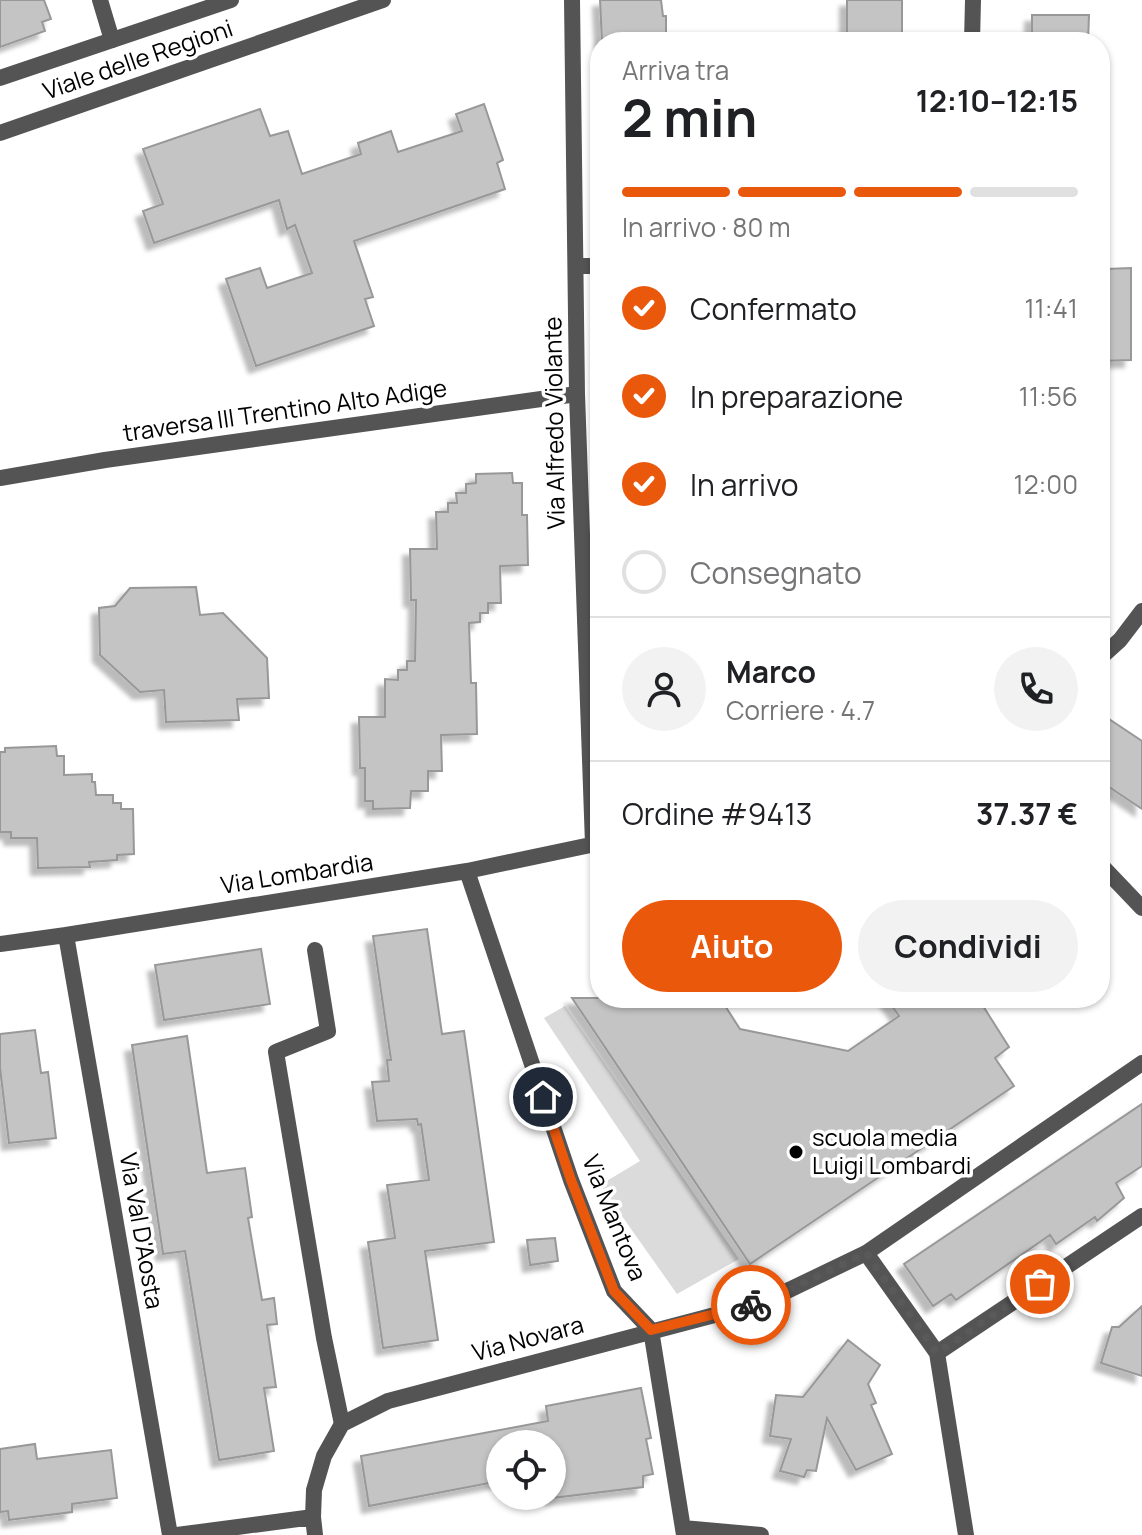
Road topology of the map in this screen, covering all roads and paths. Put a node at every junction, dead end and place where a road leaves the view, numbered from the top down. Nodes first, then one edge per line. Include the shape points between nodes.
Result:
1 (100, 0) edge
2 (231, 0) edge
3 (383, 0) edge
4 (572, 0) edge
5 (973, 0) edge
6 (972, 32) edge
7 (112, 40) junction
8 (0, 78) edge
9 (0, 133) edge
10 (576, 266) junction
11 (590, 266) edge
12 (577, 394) junction
13 (0, 478) edge
14 (1142, 611) edge
15 (1110, 649) edge
16 (590, 702) edge
17 (590, 845) edge
18 (467, 871) junction
19 (1110, 874) edge
20 (1140, 904) edge
21 (66, 935) junction
22 (0, 944) edge
23 (315, 950) dead end
24 (1142, 1063) edge
25 (1142, 1216) edge
26 (866, 1253) junction
27 (651, 1330) junction
28 (937, 1353) junction
29 (342, 1424) junction
30 (313, 1517) junction
31 (684, 1532) edge
32 (170, 1535) edge
33 (177, 1535) edge
34 (315, 1535) edge
35 (761, 1535) edge
36 (966, 1535) edge

1 - 7 street
2 - 7 street, Viale delle Regioni
3 - 9 street, Viale delle Regioni
4 - 10 street, Via Alfredo Violante
5 - 6 street
7 - 8 street, Viale delle Regioni
10 - 11 street
10 - 12 street, Via Alfredo Violante
12 - 13 street, traversa III Trentino Alto Adige
12 - 16 street, Via Alfredo Violante
14 - 15 street
17 - 18 street, Via Lombardia
18 - 21 street, Via Lombardia
18 - 27 street, Via Mantova via 614,1291
19 - 20 street
21 - 22 street, Via Lombardia
21 - 32 street, Via Val D'Aosta
23 - 29 street via 328,1031 276,1052
24 - 26 street, Via Novara
25 - 28 street
26 - 27 street, Via Novara via 764,1302
26 - 28 street
27 - 29 street, Via Novara via 388,1401
27 - 31 street
28 - 36 street
29 - 30 street via 324,1456
30 - 33 street
30 - 34 street
31 - 35 street

